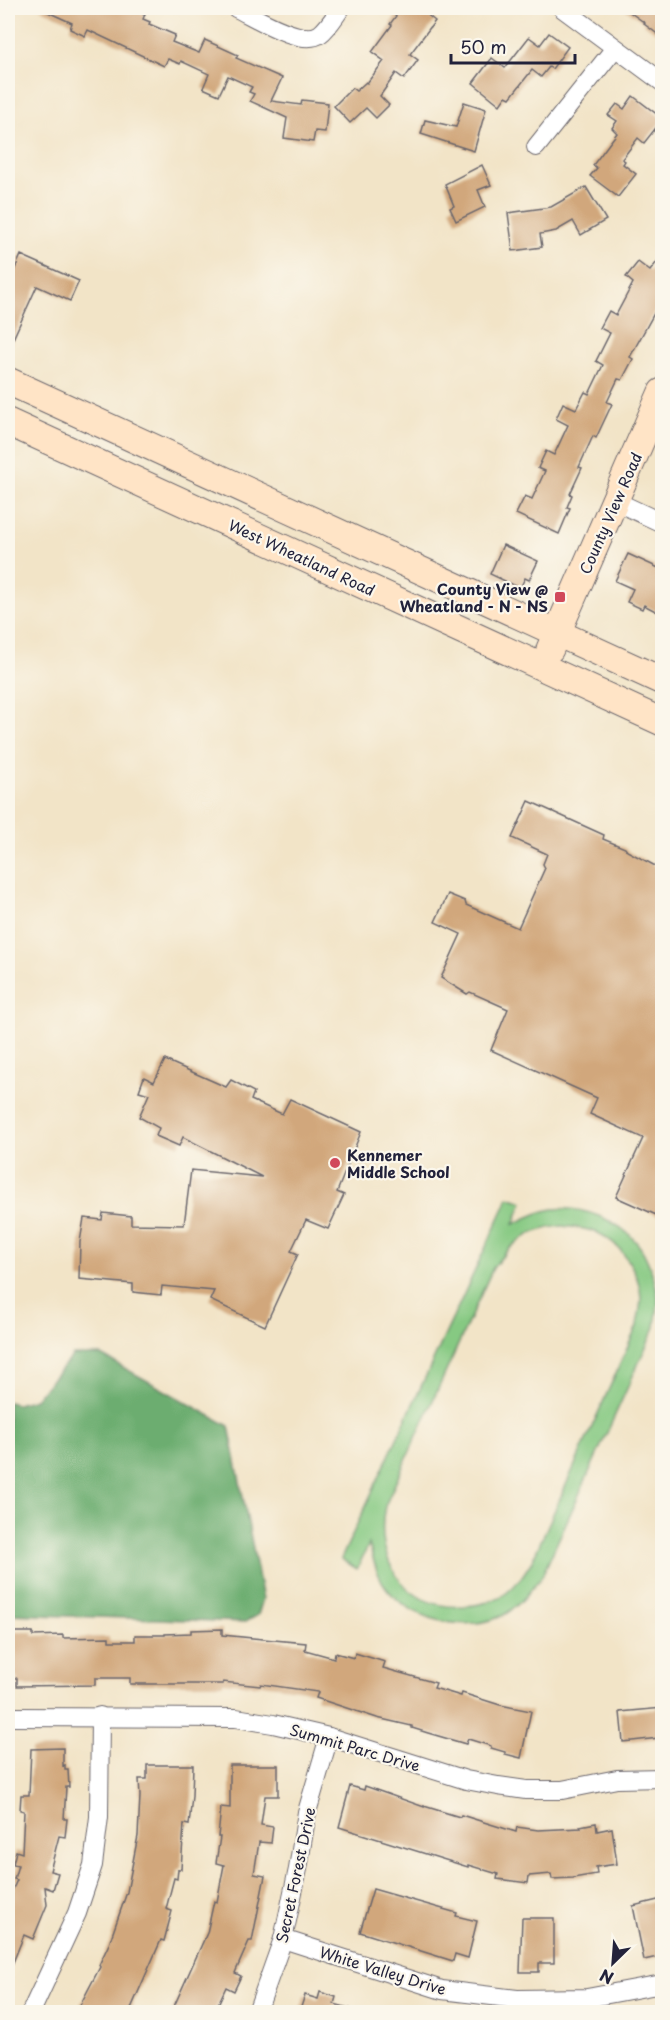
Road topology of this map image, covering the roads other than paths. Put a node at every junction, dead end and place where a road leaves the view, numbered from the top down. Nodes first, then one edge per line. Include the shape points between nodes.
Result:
1 (236, 8) edge
2 (341, 8) edge
3 (562, 8) edge
4 (615, 48) junction
5 (663, 82) edge
6 (536, 147) dead end
7 (8, 381) edge
8 (663, 392) edge
9 (8, 422) edge
10 (234, 485) junction
11 (615, 501) junction
12 (220, 520) junction
13 (663, 523) edge
14 (557, 632) junction
15 (542, 667) junction
16 (663, 681) edge
17 (663, 722) edge
18 (100, 1716) junction
19 (8, 1717) edge
20 (329, 1737) junction
21 (663, 1778) edge
22 (283, 1939) junction
23 (663, 1984) edge
24 (31, 2013) edge
25 (256, 2013) edge

1 - 2 street via 299,38 311,38 321,33
3 - 4 street
4 - 5 street
4 - 6 street
7 - 10 main road
8 - 11 main road, County View Road
9 - 12 main road, West Wheatland Road
10 - 12 main road
10 - 14 main road
11 - 13 street
11 - 14 main road, County View Road
12 - 15 main road, West Wheatland Road
14 - 15 main road, County View Road
14 - 16 main road
15 - 17 main road, West Wheatland Road
18 - 19 street, Summit Parc Drive
18 - 20 street, Summit Parc Drive via 236,1718
18 - 24 street via 99,1817 93,1865 77,1913
20 - 21 street, Summit Parc Drive via 466,1780 526,1790 562,1790 617,1779
20 - 22 street, Secret Forest Drive via 307,1812
22 - 23 street, White Valley Drive via 442,1990 517,1999 587,1998
22 - 25 street, Secret Forest Drive

